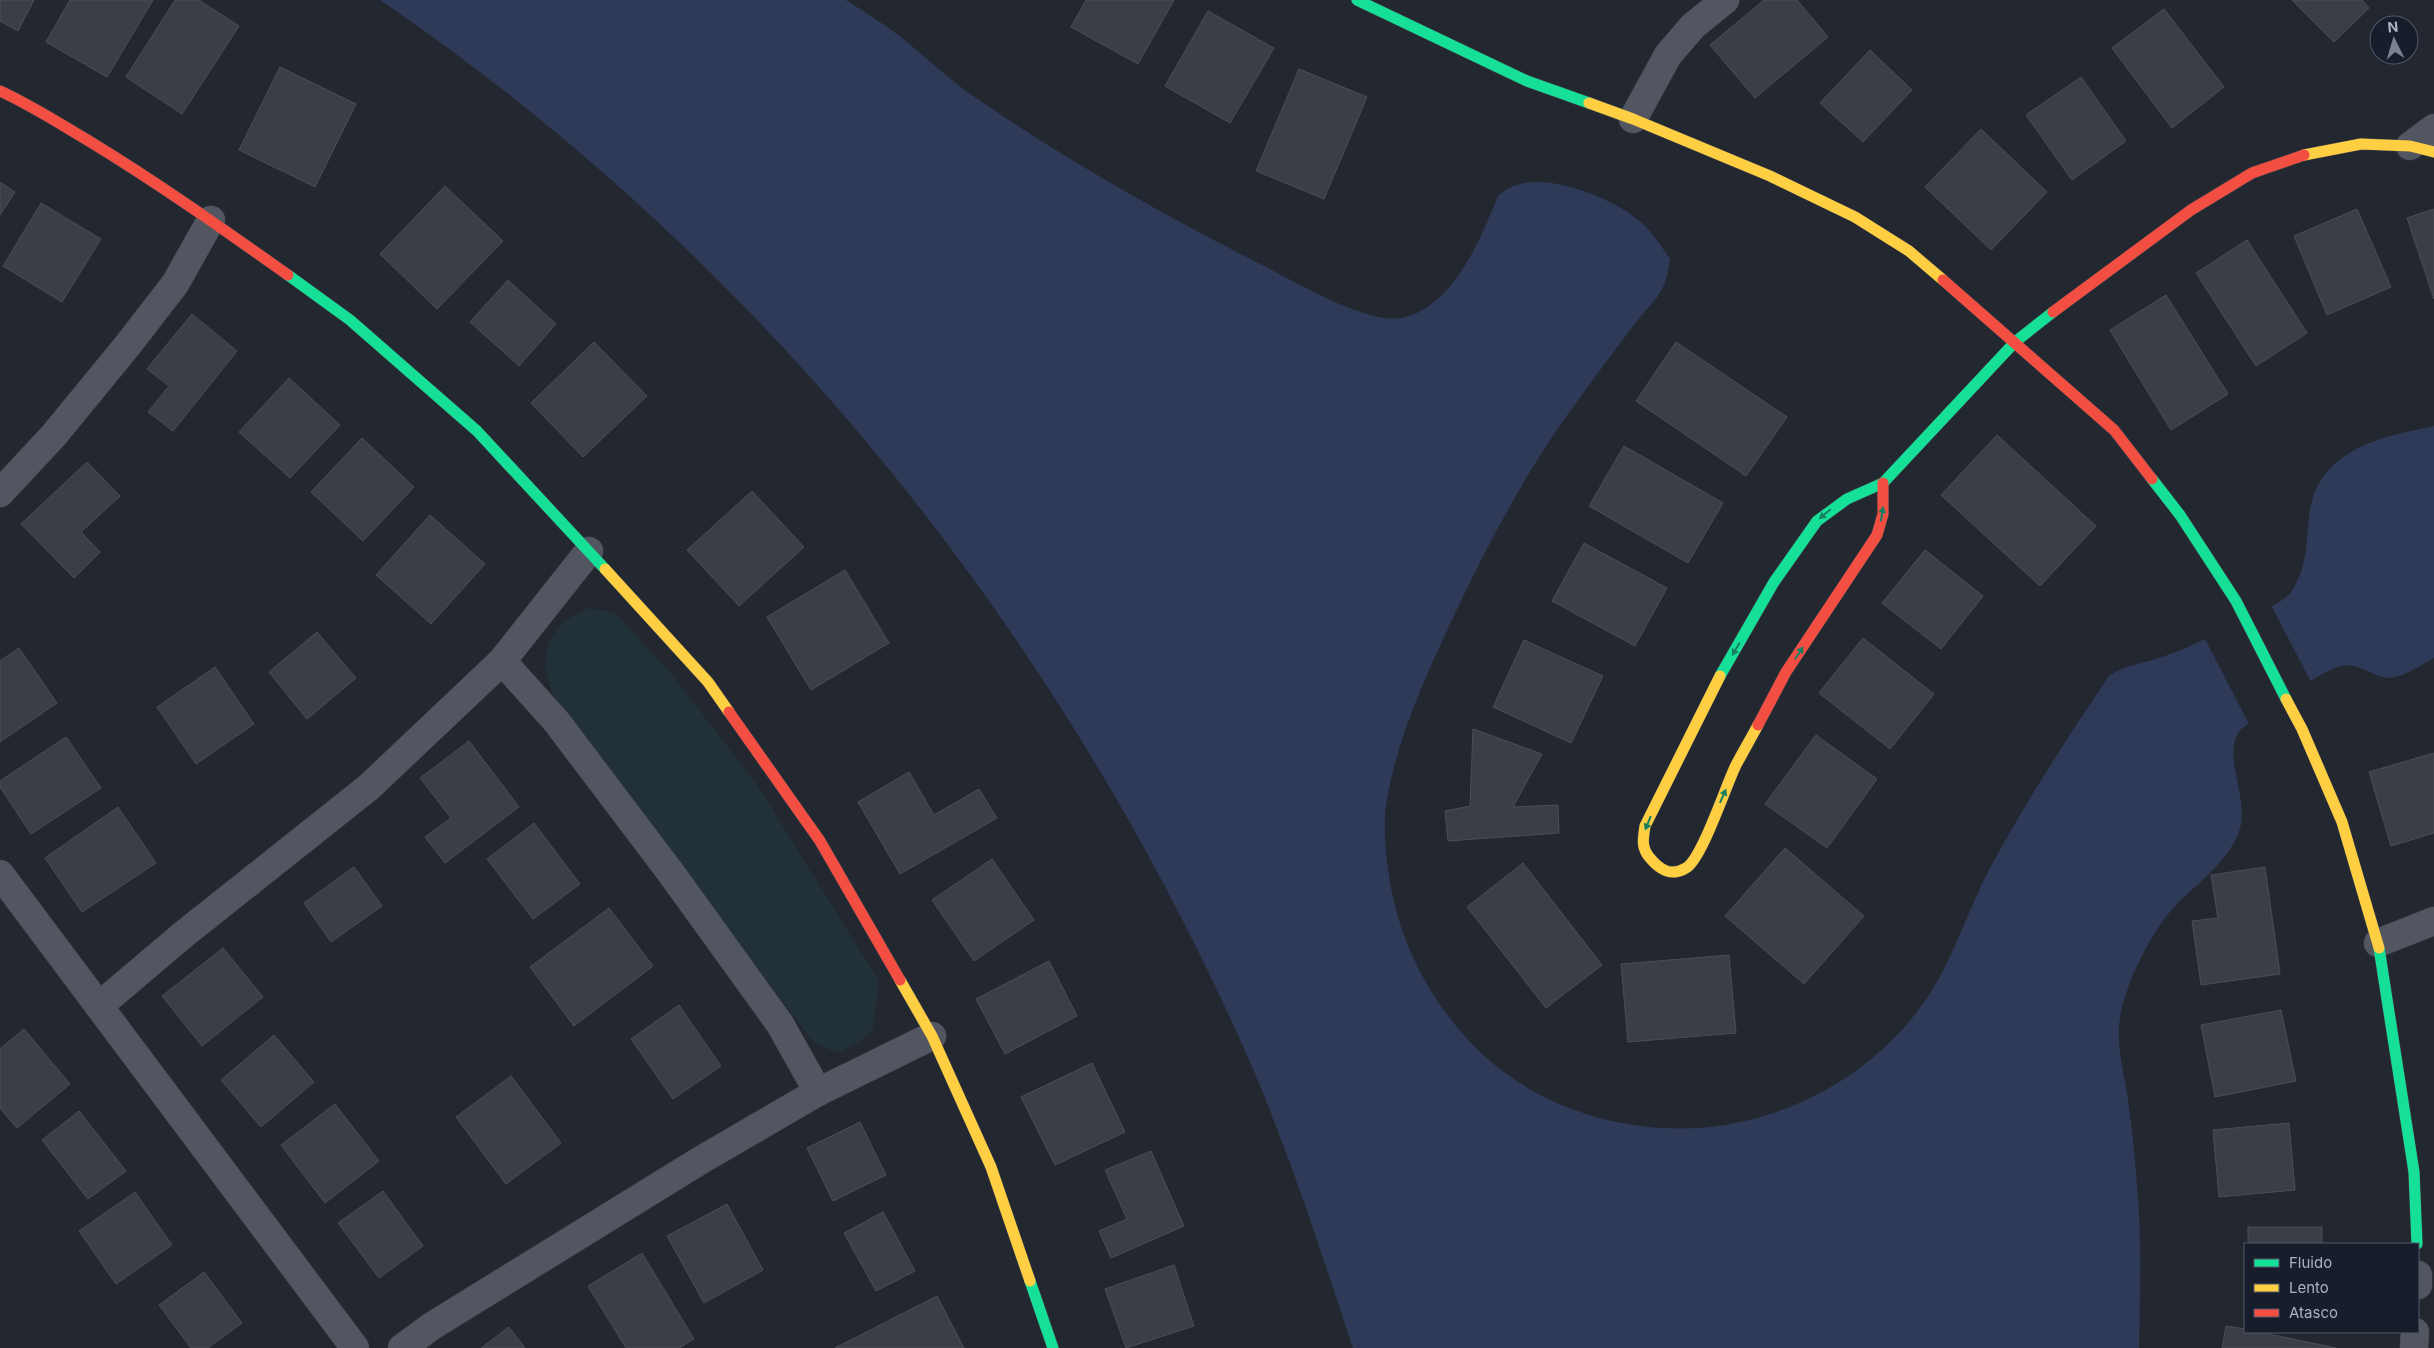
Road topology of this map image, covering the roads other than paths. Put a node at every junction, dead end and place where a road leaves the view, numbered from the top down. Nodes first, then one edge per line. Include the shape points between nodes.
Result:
1 (1358, 0) edge
2 (1725, 0) edge
3 (0, 91) edge
4 (1633, 118) junction
5 (2434, 128) edge
6 (2422, 149) edge
7 (211, 220) junction
8 (2015, 342) junction
9 (1883, 483) junction
10 (0, 493) edge
11 (589, 551) junction
12 (502, 661) junction
13 (0, 874) edge
14 (2434, 921) edge
15 (2378, 943) junction
16 (99, 1006) junction
17 (932, 1036) junction
18 (818, 1092) junction
19 (2417, 1243) edge
20 (2415, 1333) edge
21 (355, 1348) edge
22 (402, 1348) edge
23 (1054, 1348) edge
24 (2414, 1348) edge

1 - 4 street via 1527,81
2 - 4 street via 1693,26 1668,55
3 - 7 street via 107,152
4 - 8 street via 1855,216 1908,251
5 - 6 street
6 - 8 street via 2361,144 2304,155 2252,173 2191,210
7 - 10 street via 175,284 54,435
7 - 11 street via 350,320 470,425
8 - 9 street
8 - 15 street via 2114,430 2180,515 2236,601 2302,729 2342,822
9 -> 9 street via 1847,499 1817,521 1774,582 1704,705 1645,826 1642,843 1660,870 1671,873 1686,868 1701,847 1736,766 1786,672 1877,535 1883,514
11 - 12 street
11 - 17 street via 708,682 755,748 820,841
12 - 16 street via 369,787
12 - 18 street via 556,721 671,872 780,1024
13 - 16 street
14 - 15 street
15 - 19 street via 2414,1172
16 - 21 street
17 - 18 street
17 - 23 street via 991,1167
18 - 22 street via 545,1256
20 - 24 street

